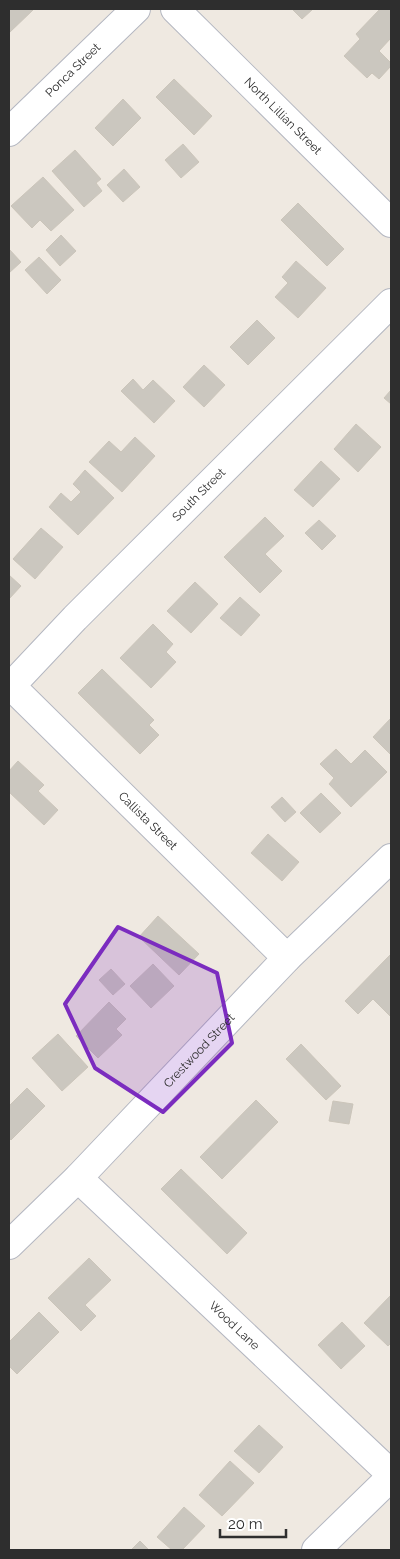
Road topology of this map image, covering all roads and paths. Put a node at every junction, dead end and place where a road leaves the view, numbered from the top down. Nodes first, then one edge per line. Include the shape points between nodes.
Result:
1 (136, 9) edge
2 (175, 9) edge
3 (9, 132) edge
4 (391, 223) edge
5 (391, 304) edge
6 (9, 686) edge
7 (391, 858) edge
8 (287, 958) junction
9 (78, 1178) junction
10 (9, 1245) edge
11 (391, 1476) edge
12 (316, 1550) edge

1 - 3 street, Ponca Street
2 - 4 street, North Lillian Street
5 - 6 street, South Street
6 - 8 street, Callista Street
7 - 8 street, Crestwood Street
8 - 9 street, Crestwood Street
9 - 10 street, Crestwood Street
9 - 11 street, Wood Lane
11 - 12 street

